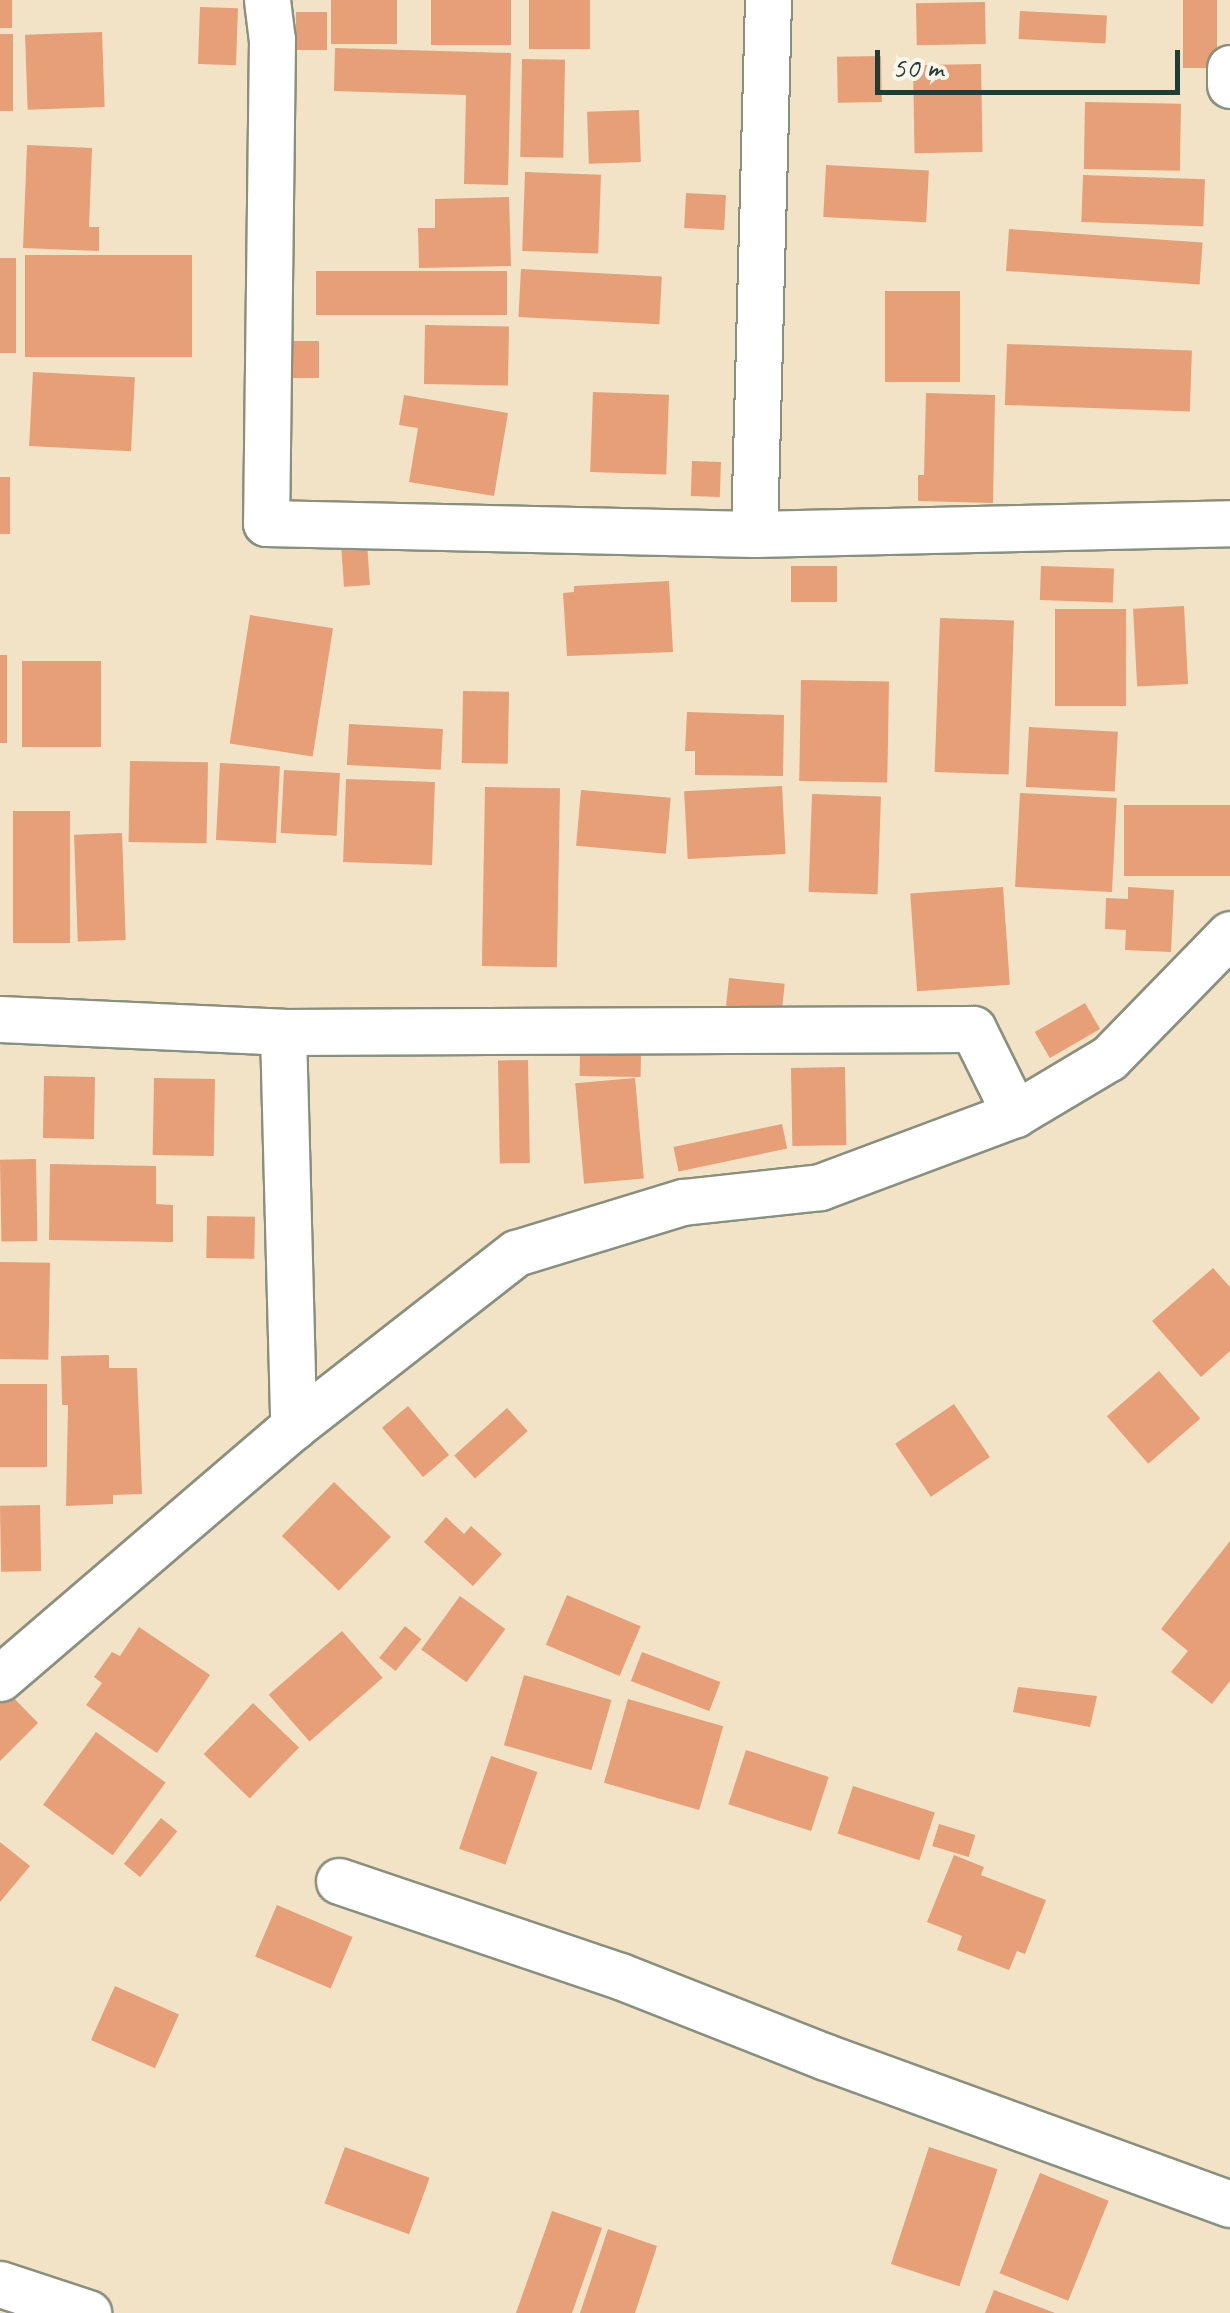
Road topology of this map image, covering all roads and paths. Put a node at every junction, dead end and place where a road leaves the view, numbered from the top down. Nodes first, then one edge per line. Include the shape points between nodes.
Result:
1 (267, 0) edge
2 (768, 0) edge
3 (1230, 68) edge
4 (1230, 85) edge
5 (1230, 524) edge
6 (754, 534) junction
7 (1230, 934) edge
8 (0, 1019) edge
9 (282, 1032) junction
10 (1015, 1114) junction
11 (294, 1427) junction
12 (0, 1678) edge
13 (339, 1881) dead end
14 (1230, 2204) edge
15 (0, 2284) edge
16 (88, 2313) edge

1 - 6 street via 272,40 266,523
2 - 6 street
3 - 4 street
5 - 6 street
7 - 10 street via 1109,1058
8 - 9 street
9 - 10 street via 973,1029
9 - 11 street
10 - 11 street via 820,1186 683,1202 516,1253
11 - 12 street
13 - 14 street via 620,1976
15 - 16 street

